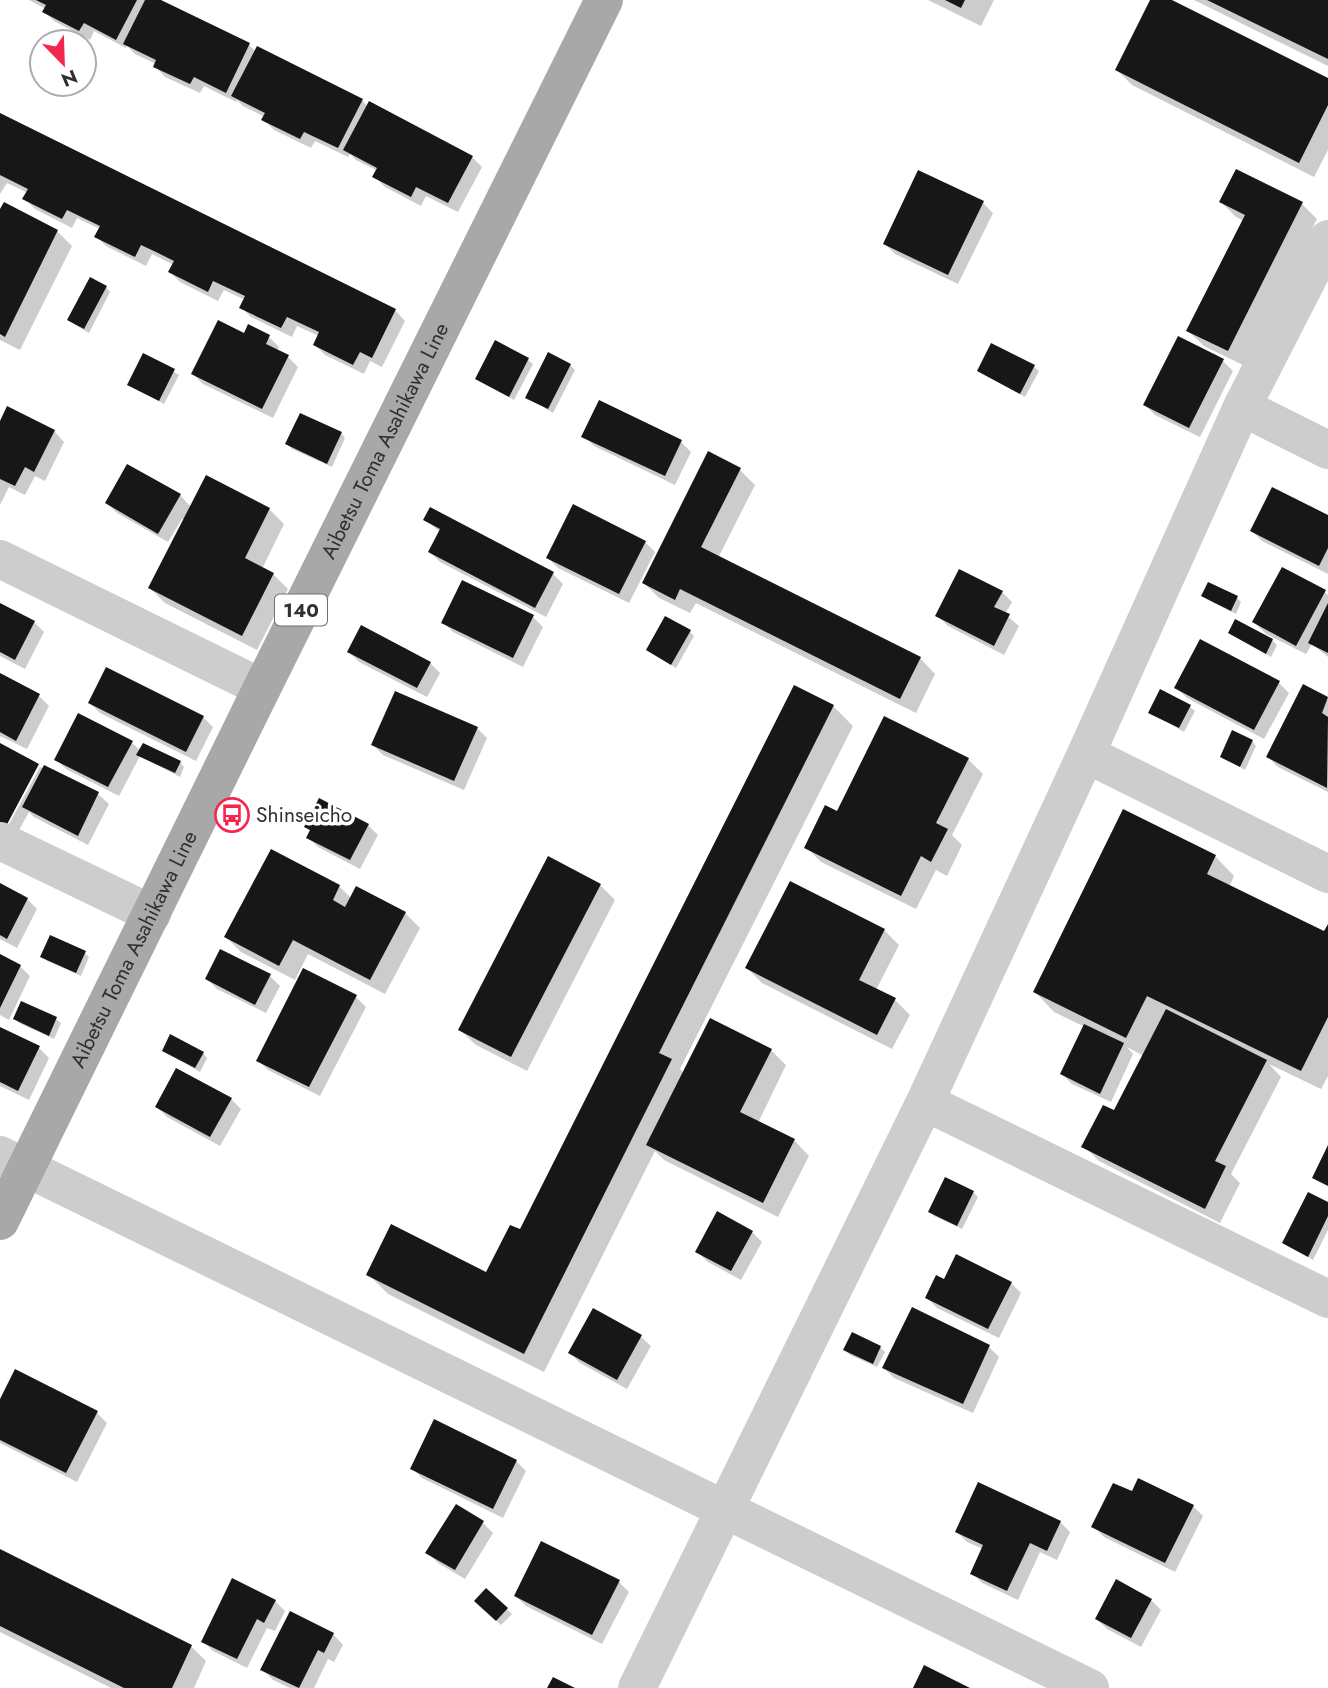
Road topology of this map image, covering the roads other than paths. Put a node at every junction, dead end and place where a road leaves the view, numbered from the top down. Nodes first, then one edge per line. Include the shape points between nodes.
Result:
1 (604, 0) edge
2 (1328, 239) edge
3 (1242, 407) junction
4 (1328, 450) edge
5 (0, 559) edge
6 (262, 688) junction
7 (1086, 754) junction
8 (0, 841) edge
9 (1328, 874) edge
10 (152, 914) junction
11 (925, 1102) junction
12 (13, 1162) edge
13 (0, 1221) edge
14 (1328, 1299) edge
15 (723, 1509) junction
16 (637, 1688) edge
17 (1090, 1688) edge

1 - 6 main road, Aibetsu Toma Asahikawa Line / 140
2 - 3 street
3 - 4 street
3 - 7 street
5 - 6 street
6 - 10 main road, Aibetsu Toma Asahikawa Line / 140
7 - 9 street
7 - 11 street
8 - 10 street
10 - 12 main road, Aibetsu Toma Asahikawa Line / 140
11 - 14 street
11 - 15 street
12 - 13 main road, Aibetsu Toma Asahikawa Line / 140
12 - 15 street
15 - 16 street
15 - 17 street

